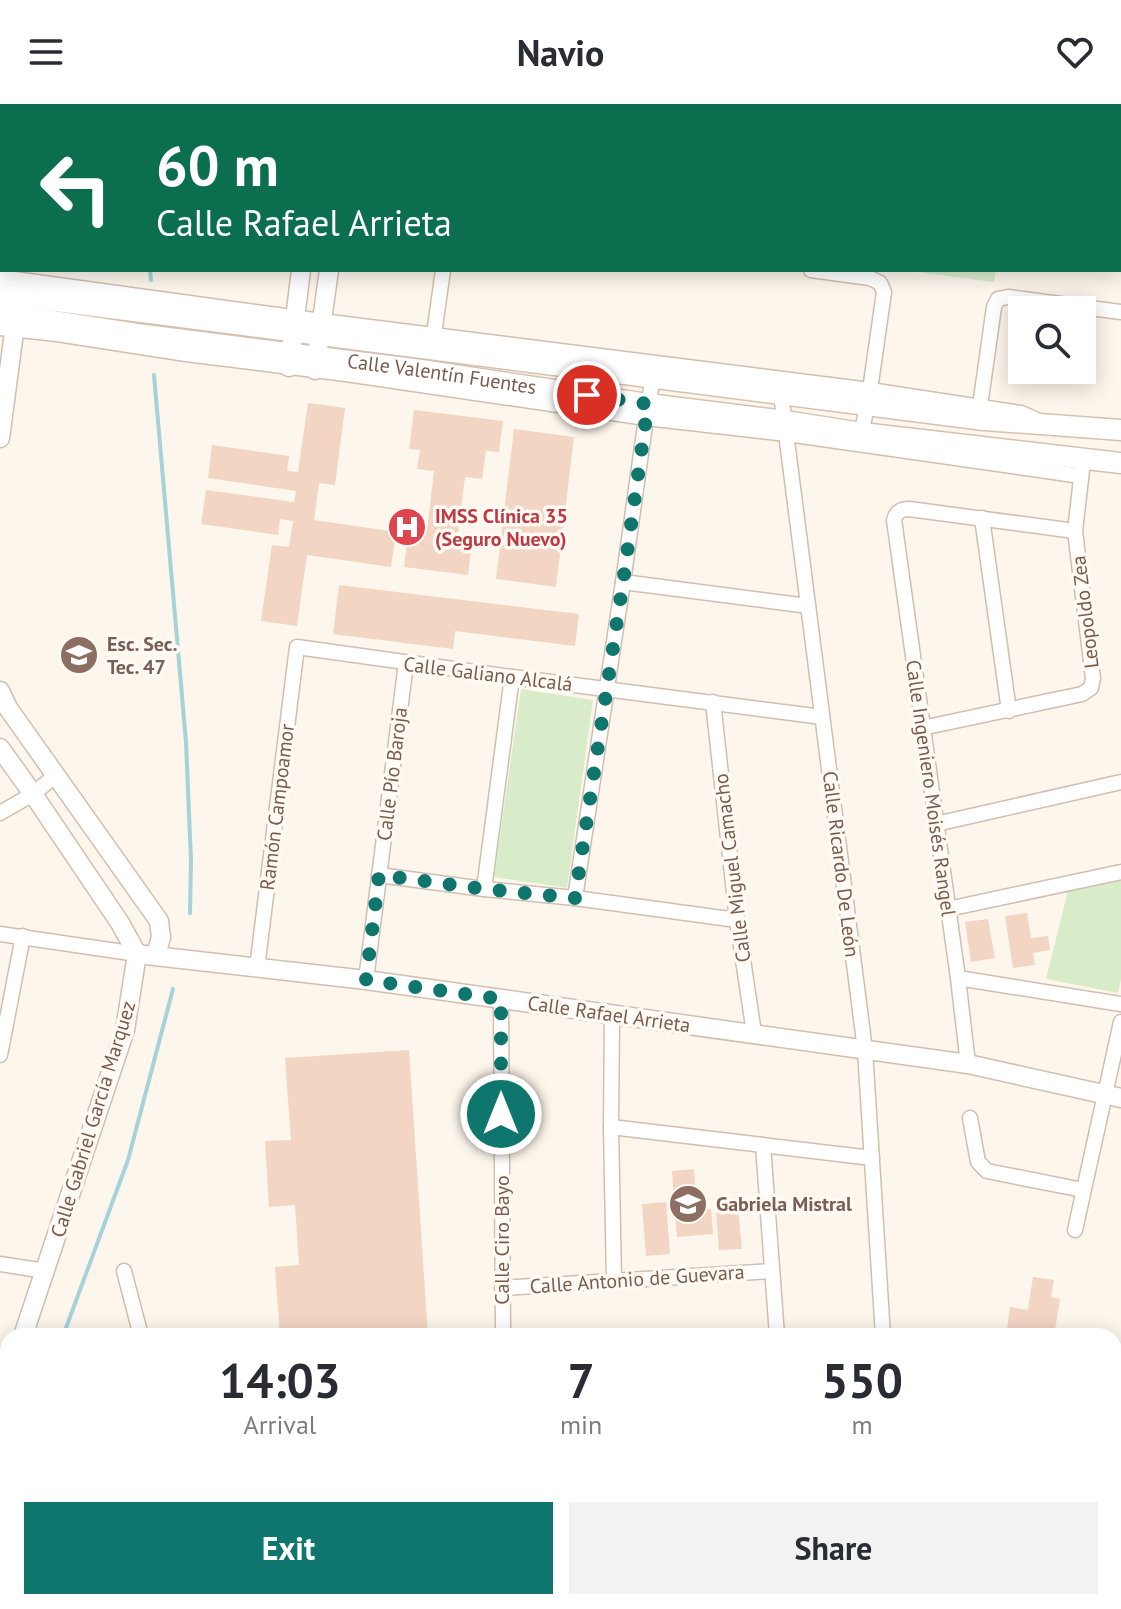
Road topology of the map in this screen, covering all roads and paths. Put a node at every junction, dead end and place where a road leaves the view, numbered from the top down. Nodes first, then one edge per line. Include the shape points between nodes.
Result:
1 (301, 272) edge
2 (329, 272) edge
3 (443, 272) edge
4 (826, 272) edge
5 (0, 277) edge
6 (61, 303) edge
7 (1121, 312) edge
8 (8, 313) edge
9 (294, 324) junction
10 (321, 328) junction
11 (434, 334) junction
12 (526, 346) junction
13 (290, 360) junction
14 (316, 364) junction
15 (552, 365) junction
16 (653, 377) junction
17 (781, 394) junction
18 (868, 398) junction
19 (980, 406) junction
20 (647, 411) junction
21 (1046, 425) junction
22 (786, 427) junction
23 (1121, 430) edge
24 (0, 438) edge
25 (860, 439) junction
26 (1121, 463) edge
27 (1083, 467) junction
28 (982, 518) junction
29 (1075, 531) junction
30 (623, 582) junction
31 (808, 606) junction
32 (297, 647) joint
33 (406, 663) junction
34 (512, 677) junction
35 (607, 689) junction
36 (3, 702) edge
37 (713, 702) junction
38 (1009, 711) junction
39 (822, 717) junction
40 (922, 728) junction
41 (0, 748) edge
42 (56, 775) junction
43 (1121, 782) edge
44 (33, 794) junction
45 (0, 813) edge
46 (936, 824) junction
47 (1121, 872) edge
48 (379, 875) junction
49 (484, 889) junction
50 (575, 898) junction
51 (948, 909) junction
52 (737, 920) junction
53 (0, 934) edge
54 (23, 936) junction
55 (147, 954) junction
56 (257, 968) junction
57 (958, 978) junction
58 (366, 980) junction
59 (501, 999) junction
60 (1121, 1004) edge
61 (612, 1014) junction
62 (1121, 1022) edge
63 (754, 1033) junction
64 (1, 1045) edge
65 (865, 1050) junction
66 (968, 1064) junction
67 (1113, 1096) edge
68 (970, 1118) dead end
69 (611, 1127) junction
70 (763, 1145) junction
71 (872, 1158) junction
72 (1083, 1190) junction
73 (1075, 1230) dead end
74 (0, 1264) edge
75 (45, 1271) junction
76 (124, 1271) dead end
77 (772, 1271) junction
78 (614, 1281) junction
79 (502, 1288) junction
80 (26, 1328) edge
81 (139, 1328) edge
82 (503, 1328) edge
83 (776, 1328) edge
84 (883, 1328) edge

1 - 9 street
2 - 10 street
3 - 11 street
4 - 18 street via 870,278 880,283 885,296
5 - 6 street
6 - 8 main road, Calle Valentín Fuentes
6 - 9 main road, Calle Valentín Fuentes via 140,304 252,325
6 - 13 main road, Calle Valentín Fuentes via 138,341
7 - 19 street via 998,299
8 - 24 street
9 - 10 main road, Calle Valentín Fuentes
9 - 13 street
10 - 11 street
10 - 14 street
10 - 15 main road, Calle Valentín Fuentes
11 - 12 street
12 - 15 main road
12 - 18 street
13 - 14 main road, Calle Valentín Fuentes
14 - 20 main road, Calle Valentín Fuentes via 421,370
15 - 16 main road, Calle Valentín Fuentes
16 - 17 main road, Calle Valentín Fuentes
16 - 20 street
17 - 18 main road, Calle Valentín Fuentes
17 - 22 street, Calle Ricardo De León
18 - 19 street
18 - 21 main road, Calle Valentín Fuentes via 984,420
18 - 25 street
19 - 21 street via 1021,413
20 - 22 main road, Calle Valentín Fuentes
20 - 30 street
21 - 23 main road, Calle Valentín Fuentes
22 - 25 main road, Calle Valentín Fuentes
22 - 31 street, Calle Ricardo De León
25 - 27 main road, Calle Valentín Fuentes
26 - 27 main road, Calle Valentín Fuentes
27 - 29 street, Leopoldo Zea
28 - 29 street
28 - 38 street
28 - 40 street, Calle Ingeniero Moisés Rangel via 909,509 896,513
29 - 38 street, Leopoldo Zea via 1093,684 1082,694
30 - 31 street
30 - 35 street
31 - 39 street, Calle Ricardo De León
32 - 33 street, Calle Galiano Alcalá
32 - 56 street, Ramón Campoamor
33 - 34 street, Calle Galiano Alcalá
33 - 48 street, Calle Pío Baroja
34 - 35 street, Calle Galiano Alcalá
34 - 49 street
35 - 37 street, Calle Galiano Alcalá
35 - 50 street
36 - 42 street, Calle Gabriel García Marquez
37 - 39 street, Calle Galiano Alcalá
37 - 52 street, Calle Miguel Camacho
38 - 40 street, Leopoldo Zea
39 - 65 street, Calle Ricardo De León
40 - 46 street, Calle Ingeniero Moisés Rangel
41 - 44 street
42 - 44 street
42 - 55 street, Calle Gabriel García Marquez via 159,921 161,937
43 - 46 street
44 - 45 street
44 - 55 street via 120,923
46 - 51 street, Calle Ingeniero Moisés Rangel
47 - 51 street
48 - 49 street
48 - 58 street, Calle Pío Baroja
49 - 50 street
50 - 52 street
51 - 57 street, Calle Ingeniero Moisés Rangel
52 - 63 street, Calle Miguel Camacho
53 - 54 street, Calle Rafael Arrieta
54 - 55 street, Calle Rafael Arrieta
54 - 64 street
55 - 56 street, Calle Rafael Arrieta
55 - 75 street, Calle Gabriel García Marquez
56 - 58 street, Calle Rafael Arrieta
57 - 60 street
57 - 66 street, Calle Ingeniero Moisés Rangel
58 - 59 street, Calle Rafael Arrieta
59 - 61 street, Calle Rafael Arrieta
59 - 79 street, Calle Ciro Bayo
61 - 63 street, Calle Rafael Arrieta
61 - 69 street
62 - 67 street
63 - 65 street, Calle Rafael Arrieta
65 - 66 street, Calle Rafael Arrieta
65 - 71 street, Calle Ricardo De León
66 - 67 street, Calle Rafael Arrieta
67 - 72 street
68 - 72 street via 978,1162 987,1171
69 - 70 street
69 - 78 street
70 - 71 street
70 - 77 street
71 - 84 street, Calle Ricardo De León
72 - 73 street
74 - 75 street
75 - 80 street, Calle Gabriel García Marquez
76 - 81 street
77 - 78 street, Calle Antonio de Guevara
77 - 83 street
78 - 79 street, Calle Antonio de Guevara
79 - 82 street, Calle Ciro Bayo

